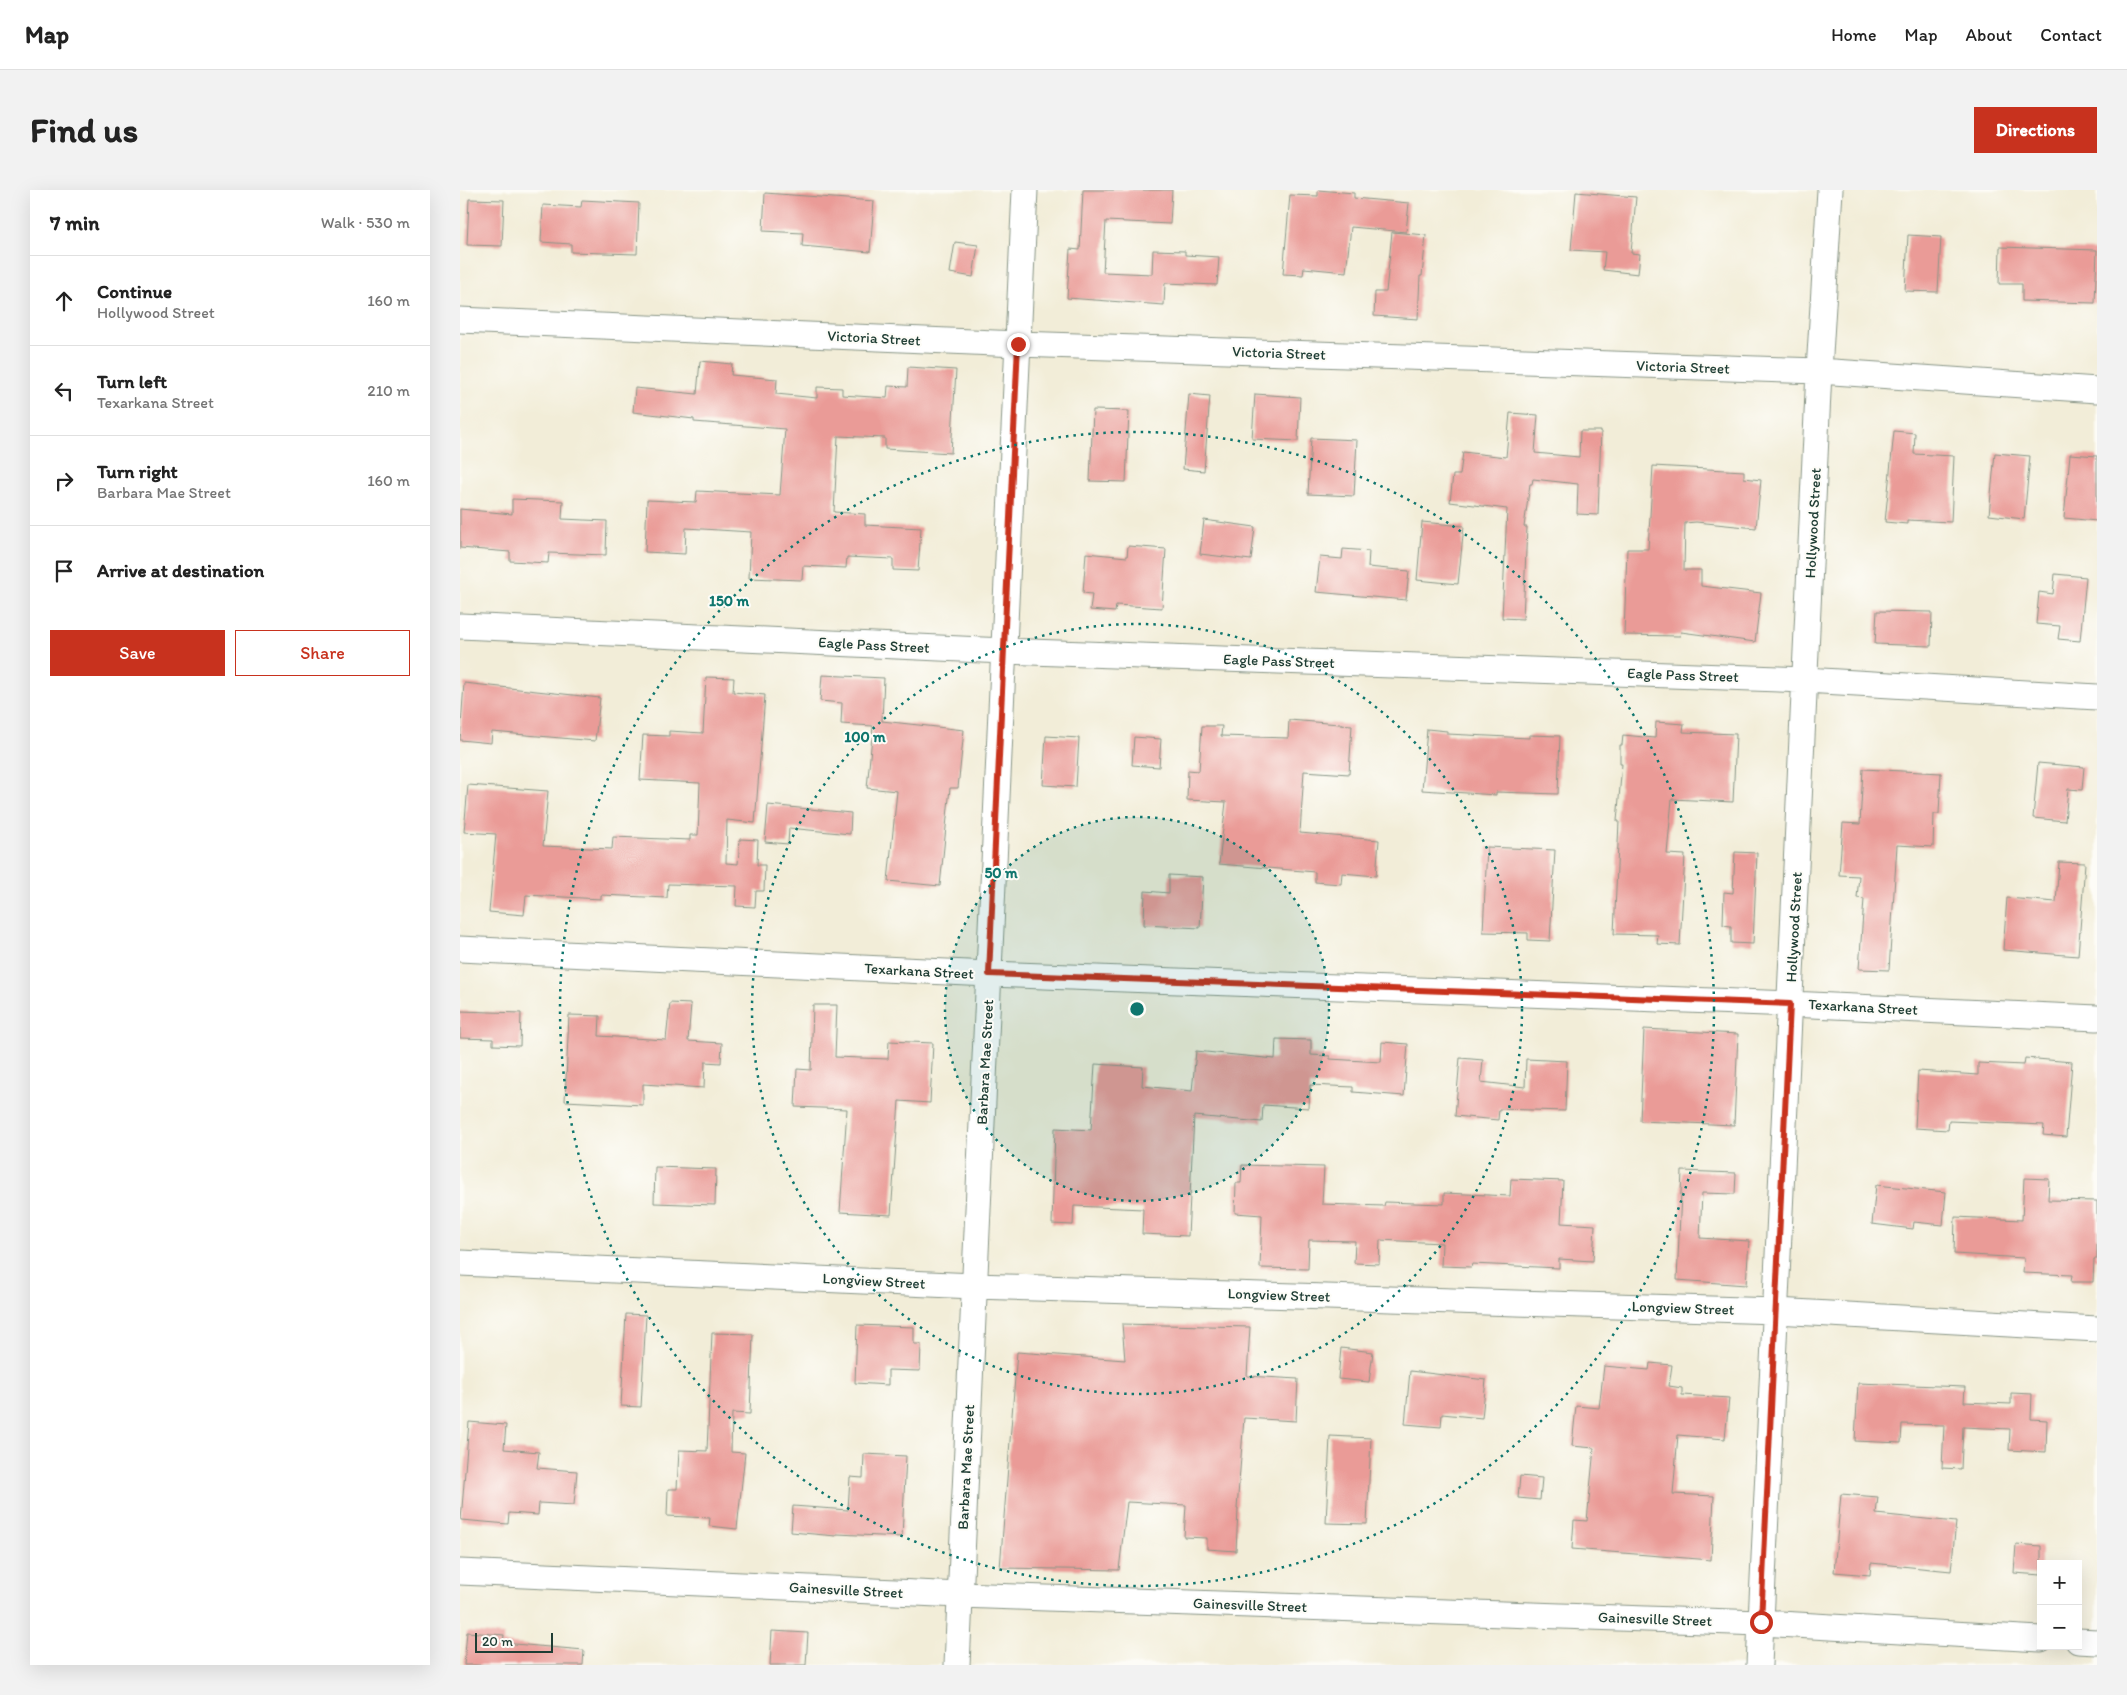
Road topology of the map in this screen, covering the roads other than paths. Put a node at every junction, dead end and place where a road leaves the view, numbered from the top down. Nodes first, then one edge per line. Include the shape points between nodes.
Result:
1 (1024, 190) edge
2 (1830, 190) edge
3 (460, 320) edge
4 (1018, 344) junction
5 (1820, 371) junction
6 (2097, 390) edge
7 (460, 626) edge
8 (1004, 651) junction
9 (1805, 680) junction
10 (2097, 697) edge
11 (460, 949) edge
12 (989, 974) junction
13 (1790, 1004) junction
14 (2097, 1018) edge
15 (460, 1263) edge
16 (974, 1286) junction
17 (1776, 1311) junction
18 (2097, 1329) edge
19 (460, 1572) edge
20 (960, 1595) junction
21 (1761, 1622) junction
22 (2037, 1639) edge
23 (2082, 1641) edge
24 (2097, 1642) edge
25 (956, 1665) edge
26 (1759, 1665) edge

1 - 4 street, Barbara Mae Street
2 - 5 street, Hollywood Street
3 - 4 street, Victoria Street
4 - 5 street, Victoria Street
4 - 8 street, Barbara Mae Street
5 - 6 street, Victoria Street
5 - 9 street, Hollywood Street
7 - 8 street, Eagle Pass Street
8 - 9 street, Eagle Pass Street
8 - 12 street, Barbara Mae Street
9 - 10 street, Eagle Pass Street
9 - 13 street, Hollywood Street
11 - 12 street, Texarkana Street
12 - 13 street, Texarkana Street
12 - 16 street, Barbara Mae Street
13 - 14 street, Texarkana Street
13 - 17 street, Hollywood Street
15 - 16 street, Longview Street
16 - 17 street, Longview Street
16 - 20 street, Barbara Mae Street
17 - 18 street, Longview Street
17 - 21 street, Hollywood Street
19 - 20 street, Gainesville Street
20 - 21 street, Gainesville Street
20 - 25 street, Barbara Mae Street
21 - 22 street, Gainesville Street
21 - 26 street, Hollywood Street
23 - 24 street

